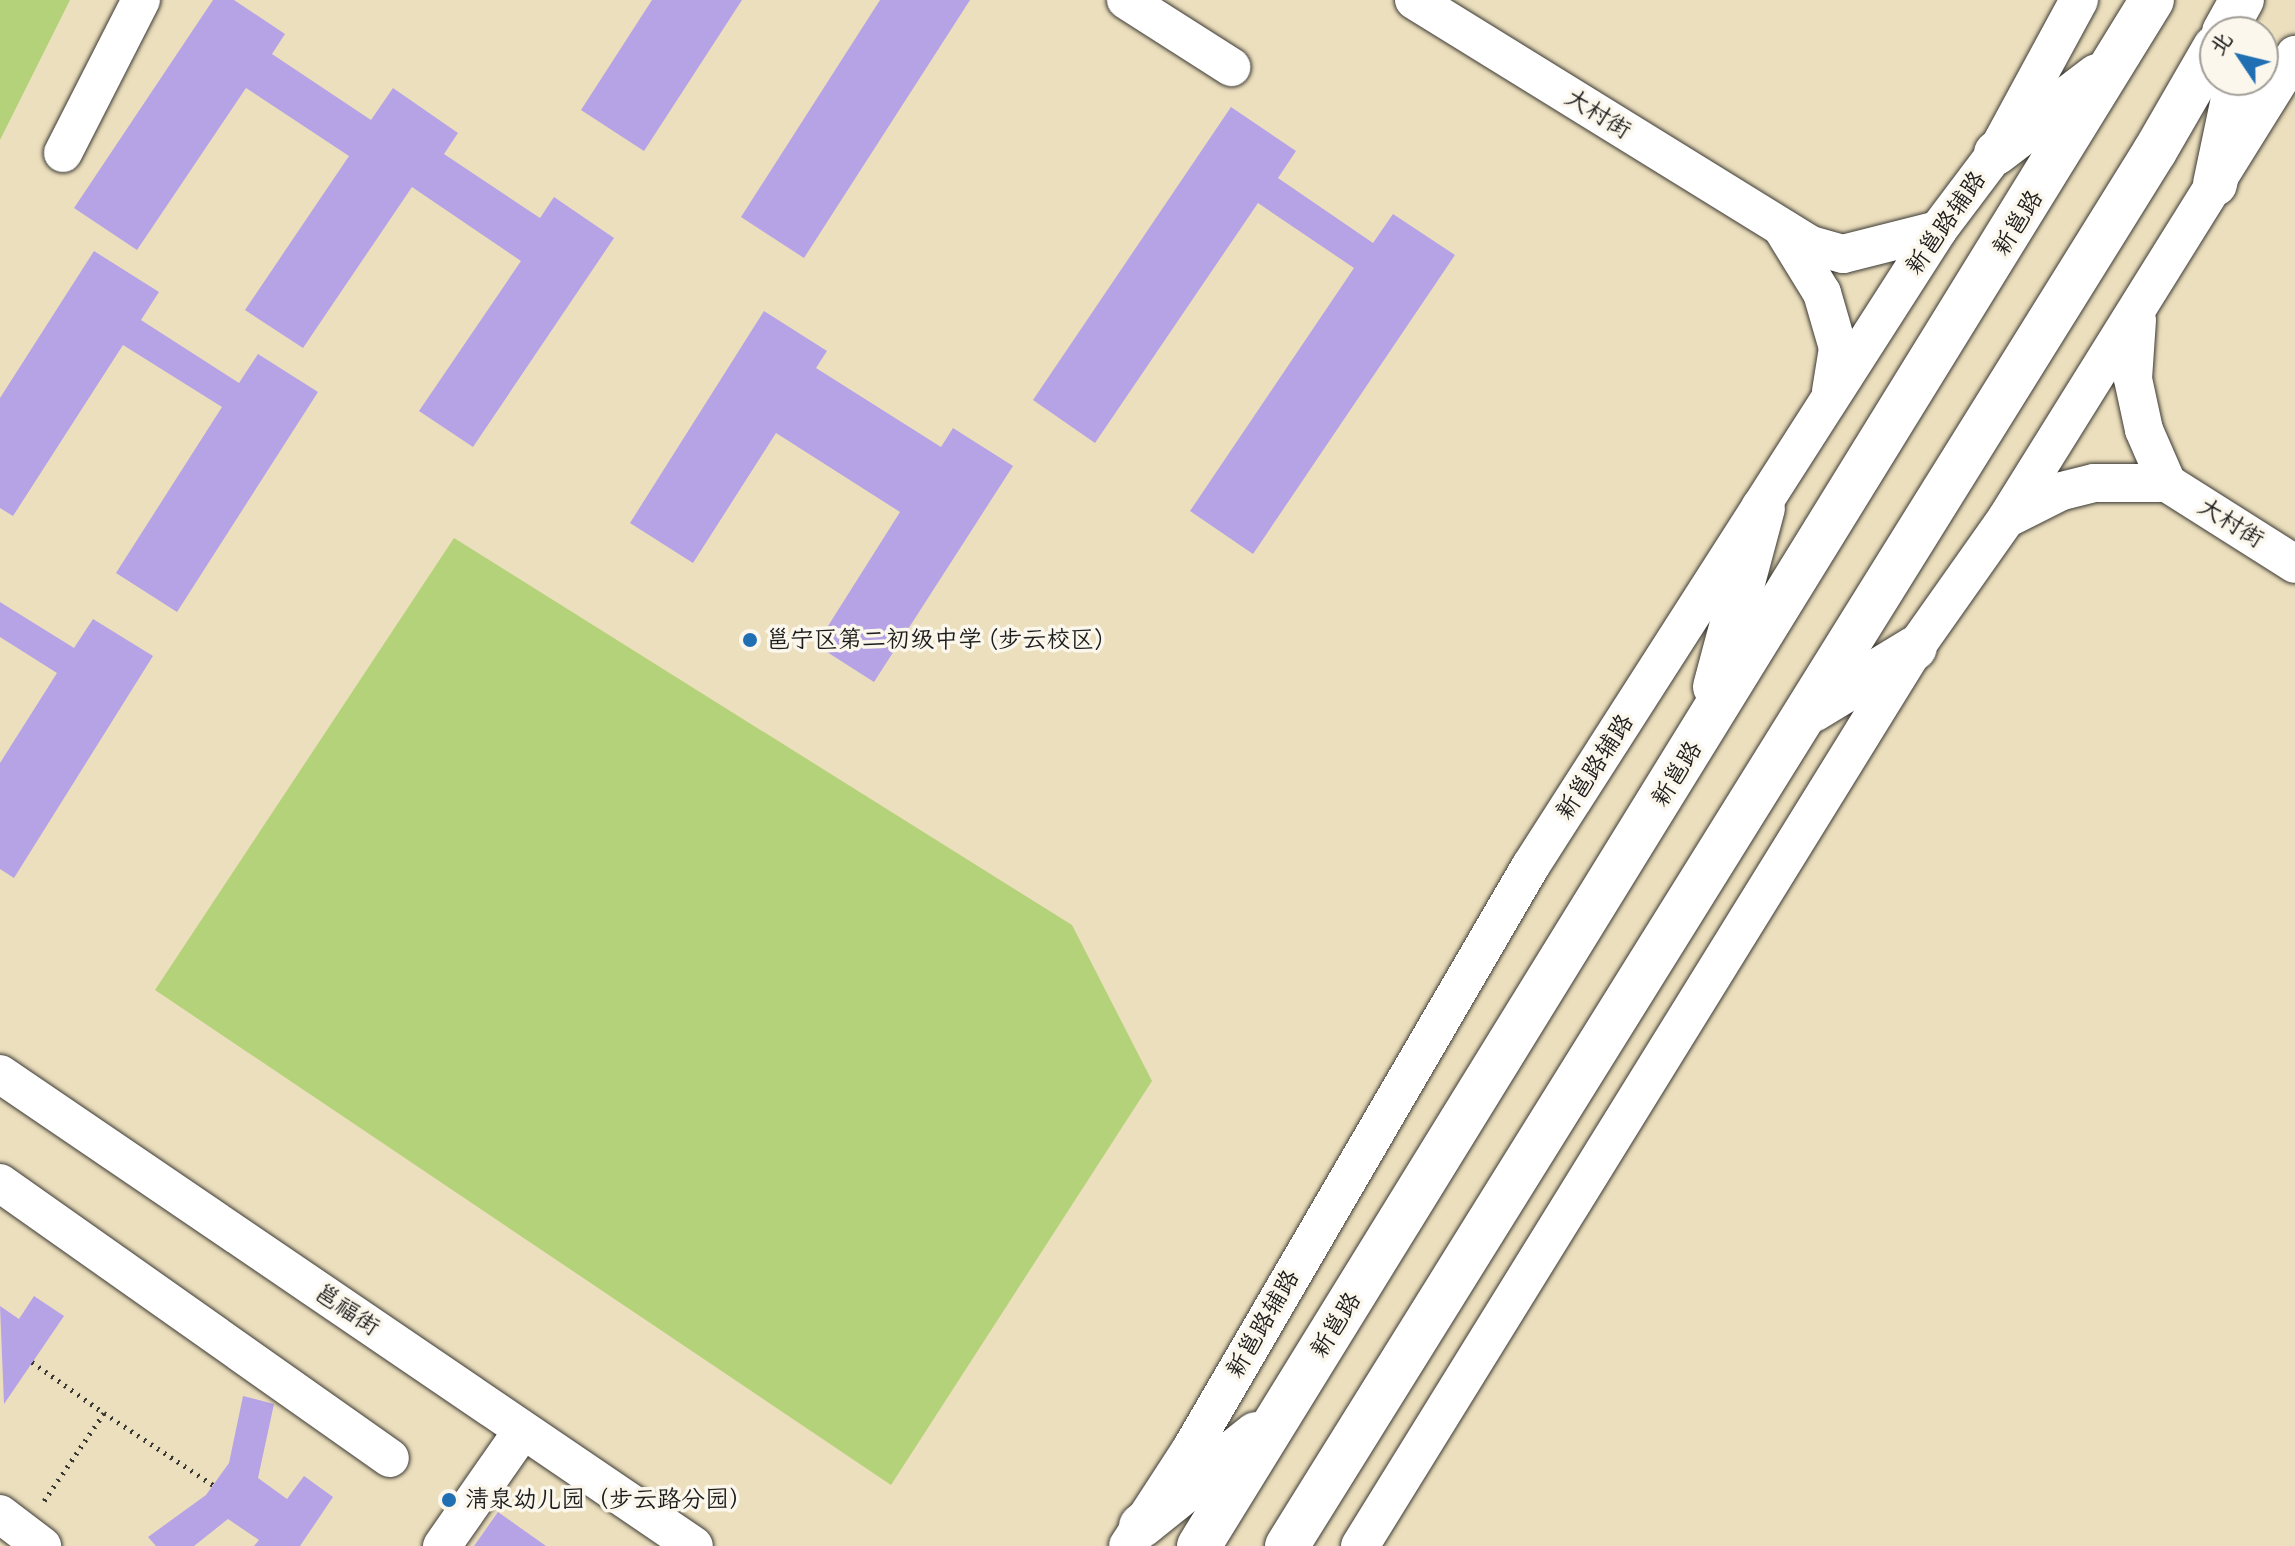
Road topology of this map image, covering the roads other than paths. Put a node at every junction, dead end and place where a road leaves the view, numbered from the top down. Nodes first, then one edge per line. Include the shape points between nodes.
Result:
1 (141, 0) edge
2 (1414, 0) edge
3 (2079, 0) edge
4 (2152, 0) edge
5 (1145, 5) edge
6 (2295, 55) edge
7 (2118, 60) junction
8 (1231, 67) dead end
9 (2199, 73) edge
10 (2234, 96) edge
11 (63, 153) dead end
12 (1996, 153) junction
13 (2215, 184) junction
14 (1782, 228) junction
15 (1938, 230) junction
16 (2137, 314) junction
17 (1830, 401) junction
18 (2167, 483) junction
19 (1763, 508) junction
20 (2006, 519) junction
21 (2295, 564) edge
22 (1915, 648) junction
23 (1807, 714) junction
24 (1703, 732) junction
25 (0, 1074) edge
26 (0, 1183) edge
27 (1283, 1412) junction
28 (523, 1430) junction
29 (390, 1458) dead end
30 (1134, 1536) edge
31 (442, 1546) edge
32 (694, 1546) edge
33 (1199, 1546) edge
34 (1287, 1546) edge
35 (1360, 1546) edge

1 - 11 street
2 - 14 street, 大村街
3 - 12 street, 新邕路辅路
4 - 7 main road, 新邕路
5 - 8 street
6 - 13 street
7 - 12 main road
7 - 24 main road, 新邕路
9 - 23 main road
10 - 13 main road
12 - 15 street, 新邕路辅路
13 - 16 street
14 - 15 street, 大村街 via 1811,245 1843,254
14 - 17 street, 大村街 via 1822,293 1838,348
15 - 17 street, 新邕路辅路
16 - 18 street via 2133,379 2144,430
16 - 20 street
17 - 19 street, 新邕路辅路
18 - 20 street via 2094,483 2062,491
18 - 21 street, 大村街
19 - 24 main road
19 - 30 street, 新邕路辅路 via 1530,867 1191,1449
20 - 22 street
22 - 23 main road
22 - 35 street
23 - 34 main road
24 - 27 main road, 新邕路
25 - 28 street, 邕福街
26 - 29 street
27 - 30 main road
27 - 33 main road, 新邕路
28 - 31 street
28 - 32 street, 邕福街

